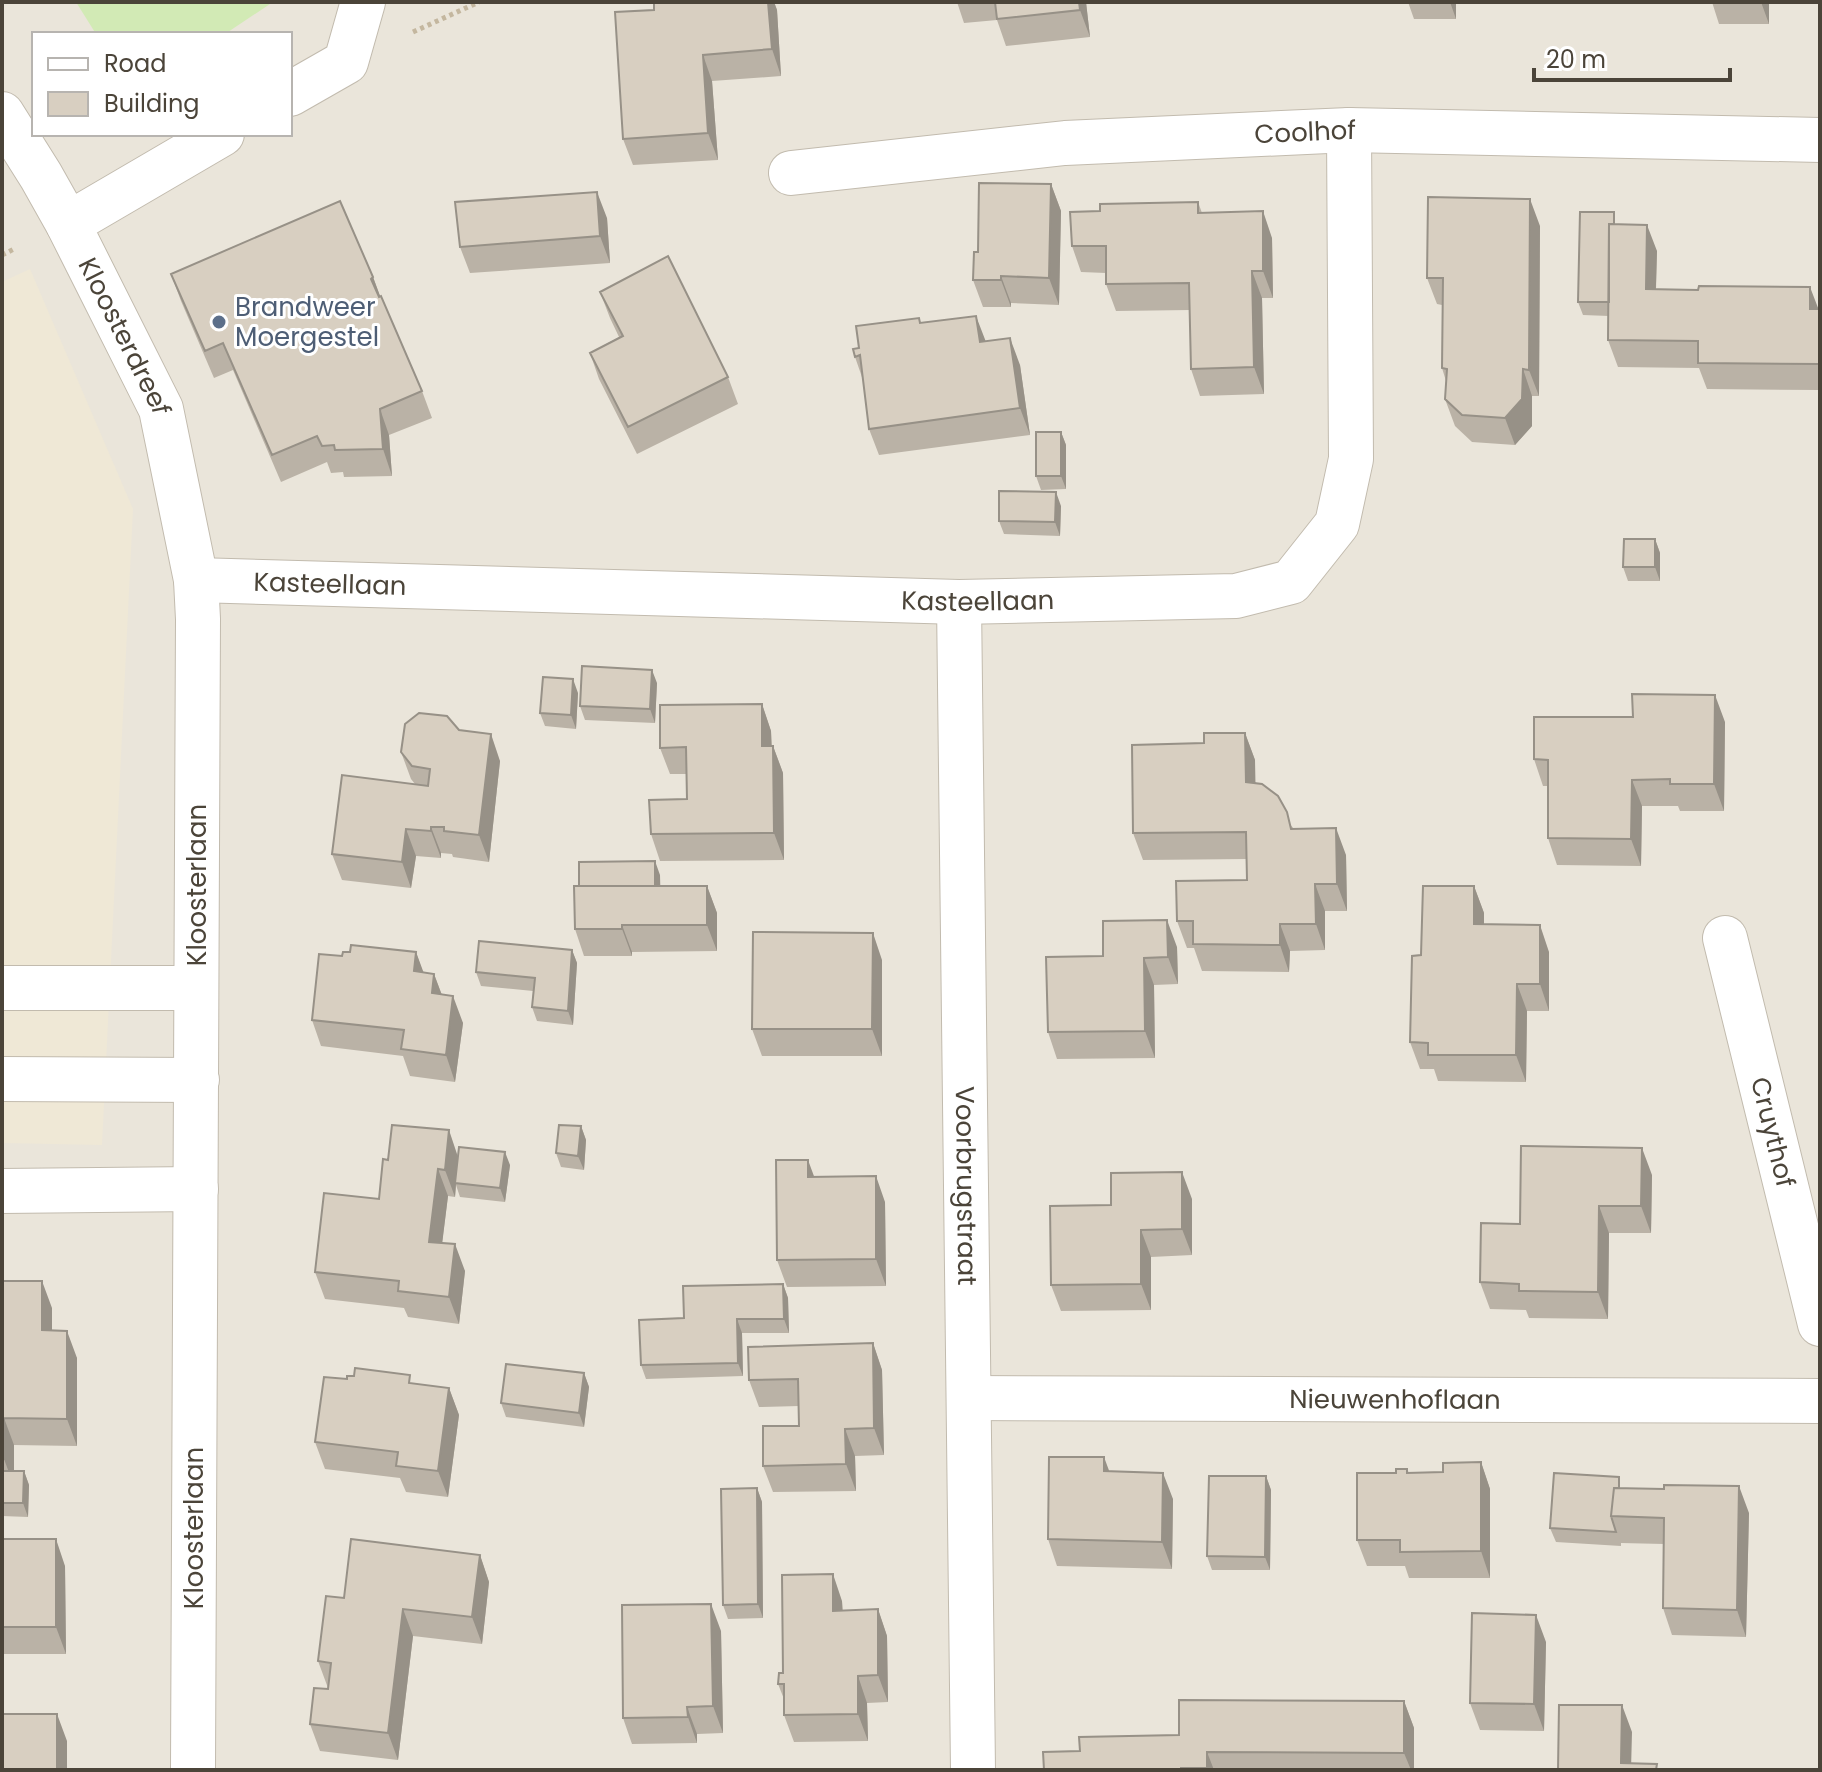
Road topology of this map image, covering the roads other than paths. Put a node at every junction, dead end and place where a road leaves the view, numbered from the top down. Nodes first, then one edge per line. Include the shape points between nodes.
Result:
1 (363, 2) edge
2 (292, 93) edge
3 (2, 114) edge
4 (1349, 130) junction
5 (219, 136) edge
6 (1820, 140) edge
7 (791, 173) dead end
8 (68, 224) junction
9 (196, 580) junction
10 (959, 602) junction
11 (1725, 938) dead end
12 (2, 988) edge
13 (196, 988) junction
14 (2, 1079) edge
15 (197, 1080) junction
16 (196, 1189) junction
17 (2, 1191) edge
18 (1820, 1324) edge
19 (969, 1398) junction
20 (1820, 1401) edge
21 (193, 1770) edge
22 (973, 1770) edge

1 - 2 street via 346,62
3 - 8 street, Kloosterdreef
4 - 6 street, Coolhof
4 - 7 street, Coolhof via 1065,143
4 - 10 street, Kasteellaan via 1351,459 1337,524 1291,582 1236,596
5 - 8 street
8 - 9 street, Kloosterdreef via 161,409
9 - 10 street, Kasteellaan
9 - 13 street, Kloosterlaan
10 - 19 street, Voorbrugstraat
11 - 18 street, Cruythof
12 - 13 street
13 - 15 street, Kloosterlaan
14 - 15 street
15 - 16 street, Kloosterlaan
16 - 17 street
16 - 21 street, Kloosterlaan
19 - 20 street, Nieuwenhoflaan
19 - 22 street, Voorbrugstraat

